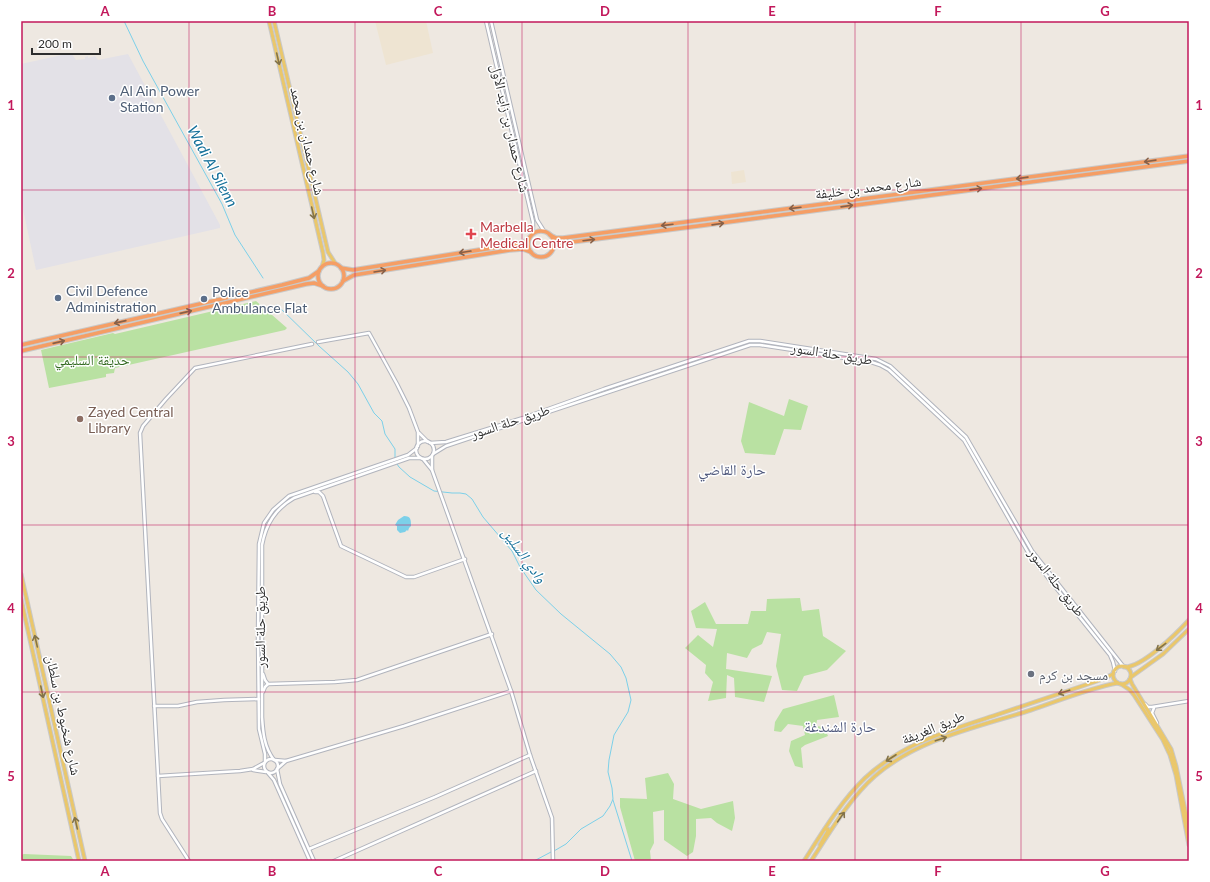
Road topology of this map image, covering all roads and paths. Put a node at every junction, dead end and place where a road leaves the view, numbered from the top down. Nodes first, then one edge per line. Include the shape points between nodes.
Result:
1 (269, 21) edge
2 (274, 21) edge
3 (486, 21) edge
4 (491, 21) edge
5 (1189, 156) edge
6 (1189, 161) edge
7 (544, 231) junction
8 (550, 235) junction
9 (531, 236) junction
10 (552, 249) junction
11 (531, 252) junction
12 (335, 264) junction
13 (322, 267) junction
14 (341, 268) junction
15 (319, 271) junction
16 (343, 281) junction
17 (323, 286) junction
18 (318, 342) dead end
19 (312, 344) dead end
20 (21, 345) edge
21 (21, 351) edge
22 (418, 432) junction
23 (429, 443) junction
24 (418, 447) junction
25 (432, 455) junction
26 (422, 458) junction
27 (432, 470) junction
28 (336, 483) junction
29 (305, 494) junction
30 (323, 496) junction
31 (465, 559) junction
32 (21, 574) edge
33 (21, 599) edge
34 (1189, 620) edge
35 (1189, 629) edge
36 (492, 634) junction
37 (262, 665) junction
38 (1123, 667) junction
39 (1114, 672) junction
40 (1130, 678) junction
41 (1120, 683) junction
42 (268, 684) junction
43 (511, 690) junction
44 (260, 699) junction
45 (1141, 700) junction
46 (1189, 700) edge
47 (154, 706) junction
48 (1155, 707) junction
49 (1158, 727) junction
50 (530, 755) junction
51 (274, 760) junction
52 (286, 761) junction
53 (264, 762) junction
54 (253, 769) junction
55 (277, 769) junction
56 (536, 771) junction
57 (268, 773) junction
58 (158, 776) junction
59 (825, 829) junction
60 (1189, 830) edge
61 (1189, 845) edge
62 (309, 849) junction
63 (818, 851) junction
64 (553, 860) edge
65 (79, 861) edge
66 (85, 861) edge
67 (189, 861) edge
68 (310, 861) edge
69 (314, 861) edge
70 (334, 861) edge
71 (804, 861) edge
72 (811, 861) edge

1 -> 13 main road, شارع حمدان بن محمد via 323,253
2 - 12 main road, شارع حمدان بن محمد via 328,252
3 - 9 main road, شارع حمدان بن زايد الأول via 533,222
4 - 7 main road, شارع حمدان بن زايد الأول via 537,220
5 -> 8 highway, شارع محمد بن خليفة via 563,238
10 -> 6 highway, شارع محمد بن خليفة via 564,243
7 - 8 highway
7 - 9 highway
8 - 10 highway
9 - 11 highway via 528,245
9 -> 14 highway via 517,244 353,270
10 - 11 highway via 549,254 543,256
16 -> 11 highway via 354,275 510,250 523,249
12 - 13 highway via 330,263
12 - 14 highway
13 - 15 highway
14 - 16 highway
15 - 17 highway via 319,279
15 -> 20 highway via 309,278 282,285
16 - 17 highway via 333,289
21 -> 17 highway via 306,284
18 - 22 main road via 369,333 397,384
19 - 47 main road via 195,368 141,429
22 - 23 main road
22 - 24 main road
23 - 24 main road via 422,442
23 - 25 main road via 433,447
23 - 38 main road, طريق حلة السور via 446,442 523,418 749,341 876,359 890,366 966,438 1032,551
24 - 26 main road via 418,454
24 - 44 main road, طريق حلة السور via 408,455 294,494 278,504 268,517 258,544
25 - 26 main road via 429,458
25 - 27 main road
25 - 39 main road, طريق حلة السور via 446,446 750,345 871,362 889,370 964,440 1029,554 1110,655
26 - 27 main road
26 - 28 main road, طريق حلة السور via 409,458
27 - 31 main road
28 - 29 main road, طريق حلة السور
28 - 30 main road via 326,488
29 - 30 main road via 316,492
29 - 37 main road, طريق حلة السور via 278,509 264,536
30 - 31 main road via 341,546 406,577 414,577
31 - 36 main road
66 -> 32 main road, شارع شخبوط بن سلطان
33 -> 65 main road, شارع شخبوط بن سلطان
34 -> 38 main road via 1159,648 1135,664
35 - 40 main road via 1163,654
36 - 42 main road via 357,680
36 - 43 main road
37 - 42 main road via 264,678
37 - 44 main road, طريق حلة السور
38 - 39 main road
38 - 40 main road via 1129,670
39 - 41 main road via 1114,677
39 -> 59 main road, طريق الغريفة via 1103,679 936,735 911,746 865,778
40 - 41 main road via 1127,682
40 - 45 main road
41 - 61 main road via 1134,695 1170,755
63 -> 41 main road, طريق الغريفة via 852,801 868,783 908,753 938,740
42 - 44 main road
43 - 50 main road
43 - 52 main road via 404,726
44 - 47 main road
44 - 51 main road, طريق حلة السور via 263,734
44 - 53 main road, طريق حلة السور via 259,729
45 - 48 main road via 1148,707
45 - 49 main road
46 - 48 main road
47 - 58 main road
48 - 49 main road via 1152,713
49 - 60 main road via 1171,749
50 - 56 main road
50 - 62 main road
51 - 52 main road
51 - 53 main road
51 - 55 main road via 278,765
52 - 55 main road
53 - 54 main road
53 - 57 main road
54 - 57 main road
54 - 58 main road
55 - 57 main road via 273,773
55 - 62 main road via 280,784
56 - 64 main road via 552,818
56 - 70 main road
57 - 68 main road via 274,780
58 - 67 main road via 161,816
59 - 63 main road via 828,831
59 - 71 main road, طريق الغريفة
62 - 69 main road
63 - 72 main road, طريق الغريفة

